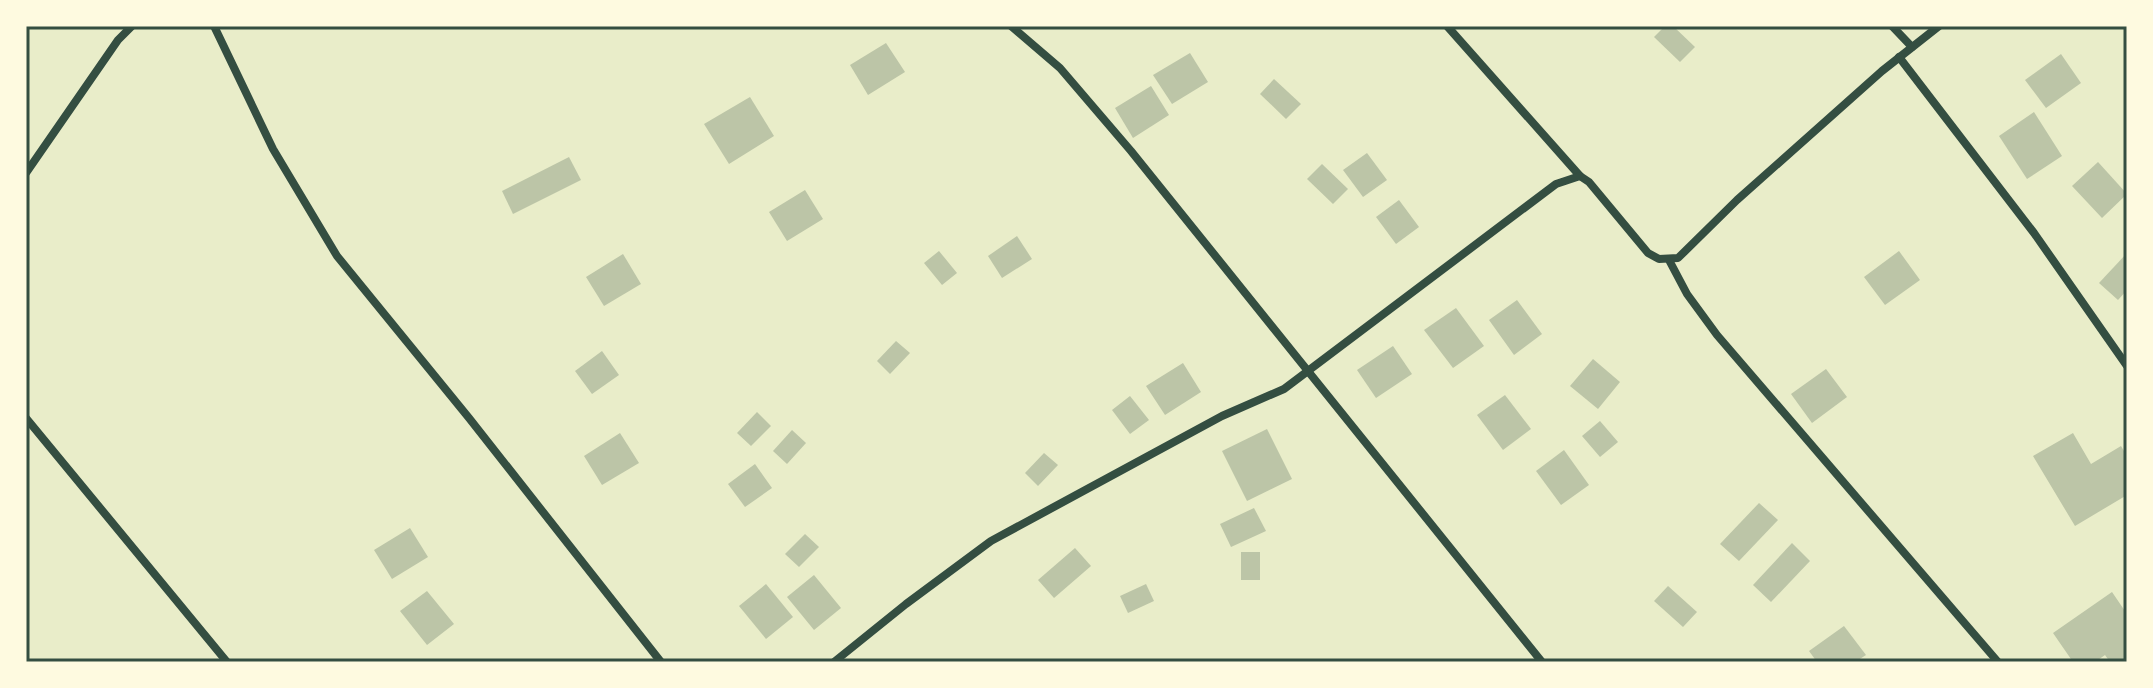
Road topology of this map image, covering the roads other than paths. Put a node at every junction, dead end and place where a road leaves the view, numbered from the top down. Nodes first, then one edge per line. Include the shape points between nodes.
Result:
1 (132, 26) edge
2 (214, 26) edge
3 (1011, 26) edge
4 (1447, 26) edge
5 (1892, 26) edge
6 (1939, 26) edge
7 (1912, 47) junction
8 (1899, 57) junction
9 (26, 173) edge
10 (1580, 176) junction
11 (1669, 260) junction
12 (2127, 366) edge
13 (1309, 373) junction
14 (26, 418) edge
15 (227, 662) edge
16 (661, 662) edge
17 (834, 662) edge
18 (1542, 662) edge
19 (1998, 662) edge

1 - 9 street
2 - 16 street via 273,149 337,256
3 - 13 street via 1074,83
4 - 10 street
5 - 7 street
6 - 7 street
7 - 8 street
8 - 11 street via 1678,258
8 - 12 street via 2034,233
10 - 11 street via 1648,253
10 - 13 street via 1556,184
11 - 19 street via 1717,335
13 - 17 street via 991,541
13 - 18 street
14 - 15 street

